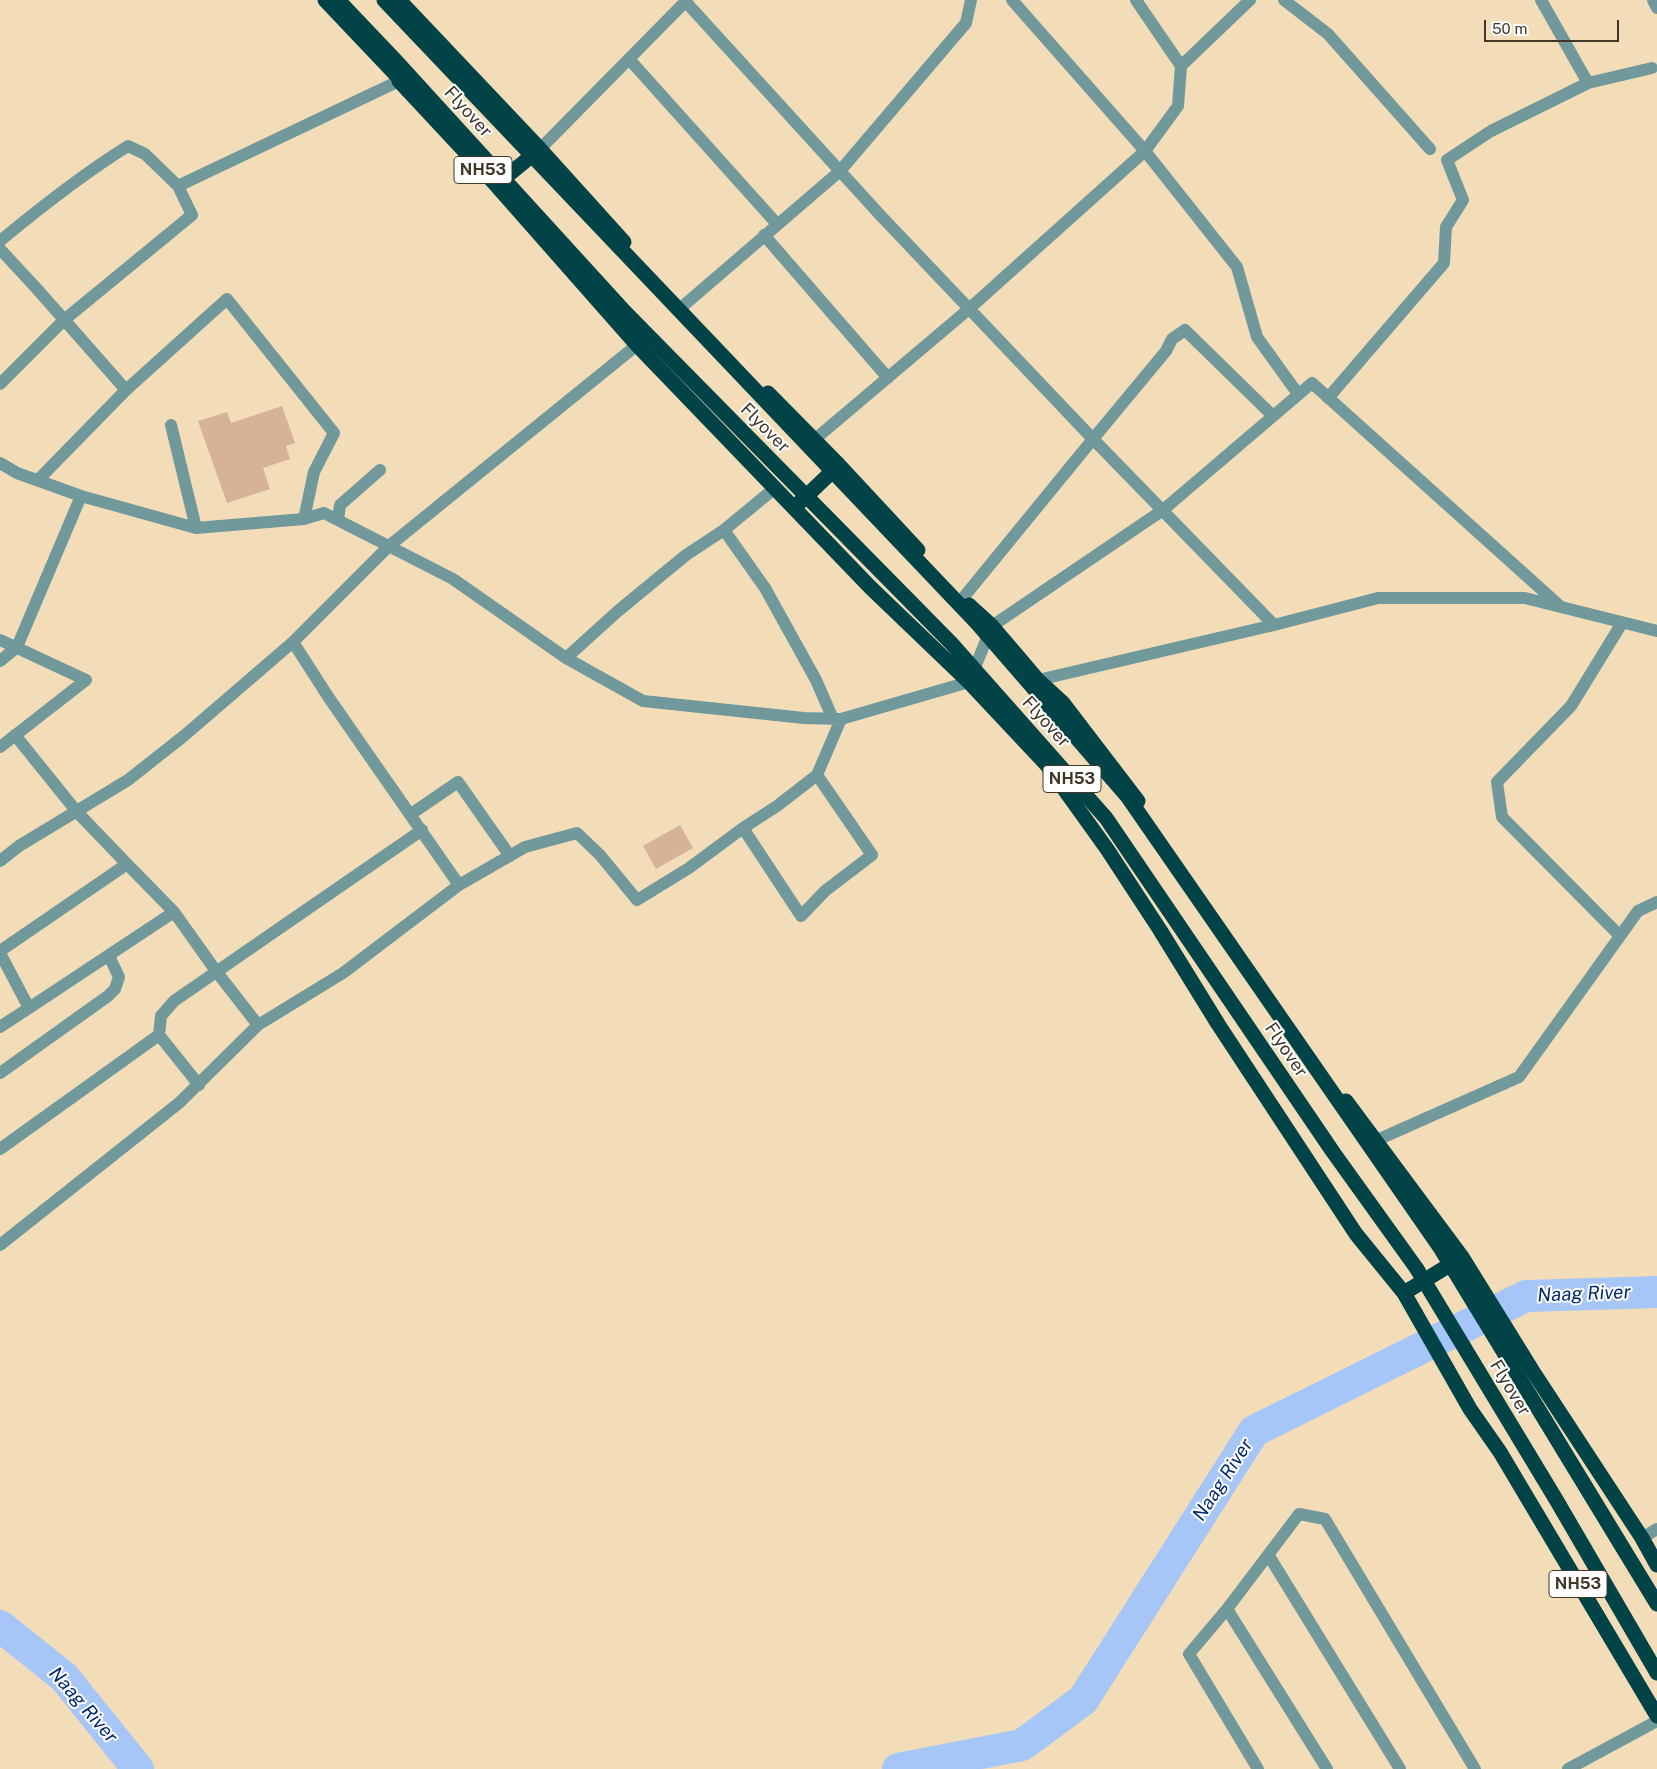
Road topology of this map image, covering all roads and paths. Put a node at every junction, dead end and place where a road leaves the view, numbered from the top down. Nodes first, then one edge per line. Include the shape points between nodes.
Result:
1 (326, 0) edge
2 (338, 0) edge
3 (384, 0) edge
4 (399, 0) edge
5 (971, 0) edge
6 (1012, 0) edge
7 (1136, 0) edge
8 (1250, 0) edge
9 (1284, 0) edge
10 (1541, 0) edge
11 (1653, 0) edge
12 (686, 1) edge
13 (1657, 8) edge
14 (628, 59) junction
15 (1181, 66) junction
16 (1655, 70) edge
17 (399, 81) junction
18 (1588, 82) junction
19 (540, 149) junction
20 (1430, 149) dead end
21 (1145, 151) junction
22 (840, 171) junction
23 (496, 185) junction
24 (178, 186) junction
25 (777, 224) junction
26 (764, 235) junction
27 (0, 240) edge
28 (0, 249) edge
29 (683, 306) junction
30 (970, 308) junction
31 (64, 320) junction
32 (636, 345) junction
33 (888, 378) junction
34 (0, 384) edge
35 (126, 390) junction
36 (1298, 394) junction
37 (1328, 398) junction
38 (1273, 416) junction
39 (172, 425) dead end
40 (1092, 439) junction
41 (814, 440) junction
42 (0, 463) edge
43 (839, 465) junction
44 (380, 470) dead end
45 (38, 480) junction
46 (775, 488) junction
47 (81, 496) junction
48 (794, 508) junction
49 (1163, 510) junction
50 (304, 519) junction
51 (338, 520) junction
52 (196, 528) junction
53 (724, 530) junction
54 (389, 546) junction
55 (962, 598) junction
56 (1561, 607) junction
57 (1622, 623) junction
58 (1274, 625) junction
59 (992, 626) junction
60 (1657, 631) edge
61 (0, 640) edge
62 (293, 642) junction
63 (17, 647) junction
64 (566, 658) junction
65 (0, 661) edge
66 (1038, 680) junction
67 (969, 682) junction
68 (837, 719) junction
69 (16, 735) junction
70 (0, 748) edge
71 (817, 775) junction
72 (77, 812) junction
73 (410, 814) junction
74 (743, 828) junction
75 (422, 830) junction
76 (510, 856) junction
77 (0, 861) edge
78 (127, 864) junction
79 (459, 885) junction
80 (1657, 902) edge
81 (174, 912) junction
82 (1620, 936) junction
83 (0, 952) edge
84 (109, 956) junction
85 (216, 971) junction
86 (29, 1008) junction
87 (258, 1025) junction
88 (0, 1027) edge
89 (159, 1034) junction
90 (0, 1073) edge
91 (199, 1085) junction
92 (1376, 1140) junction
93 (0, 1149) edge
94 (0, 1245) edge
95 (1462, 1258) junction
96 (1404, 1293) junction
97 (1657, 1530) edge
98 (1642, 1538) junction
99 (1269, 1556) junction
100 (1657, 1565) edge
101 (1657, 1604) edge
102 (1227, 1609) junction
103 (1657, 1673) edge
104 (1657, 1716) edge
105 (1657, 1721) edge
106 (1258, 1769) edge
107 (1327, 1769) edge
108 (1400, 1769) edge
109 (1475, 1769) edge
110 (1568, 1769) edge

1 - 17 highway, NH53
2 - 103 highway, Flyover / NH53, bridge via 625,312 951,643 1106,818 1327,1144 1417,1269
3 - 101 highway, Flyover / NH53, bridge via 977,623 1127,796 1441,1249
4 - 19 highway, NH53
5 - 22 street via 966,23
6 - 21 street
7 - 15 street
8 - 15 street
9 - 20 street via 1328,34
10 - 18 street
11 - 13 street
12 - 14 street
12 - 22 street
14 - 19 street
14 - 25 street
15 - 21 street via 1178,106
16 - 18 street
17 - 23 highway, NH53
17 - 24 street
18 - 37 street via 1491,131 1447,160 1463,200 1446,227 1444,263
19 - 23 highway
19 - 29 highway, NH53
21 - 30 street
21 - 36 street via 1237,267 1257,338
22 - 25 street
22 - 30 street
23 - 32 highway, NH53
24 - 27 street via 145,154 128,146 39,208
24 - 31 street via 192,215
25 - 26 street
26 - 29 street
26 - 33 street
28 - 31 street
29 - 41 highway, NH53
30 - 33 street
30 - 40 street
31 - 34 street
31 - 35 street
32 - 46 highway, NH53
32 - 54 street
33 - 41 street
35 - 45 street
35 - 50 street via 227,299 334,433 314,472
36 - 37 street via 1312,383
36 - 38 street
37 - 56 street
38 - 40 street via 1185,330 1172,340
38 - 49 street
39 - 52 street
40 - 49 street
40 - 55 street
41 - 43 highway, NH53
42 - 45 street
43 - 48 highway
43 - 55 highway, NH53
44 - 51 street via 340,506
45 - 47 street
46 - 48 highway, NH53
46 - 53 street
47 - 52 street
47 - 63 street
48 - 67 highway, NH53
49 - 58 street
49 - 59 street
50 - 51 street via 324,513
50 - 52 street
51 - 54 street
53 - 64 street via 686,555
53 - 68 street via 765,588
54 - 62 street
54 - 64 street via 453,579
55 - 59 highway, NH53
56 - 57 street
56 - 58 street via 1525,598 1378,598
57 - 60 street
57 - 82 street via 1572,706 1497,782 1502,817
58 - 66 street
59 - 66 highway, NH53
59 - 67 street
61 - 63 street
62 - 72 street via 128,780
62 - 73 street
63 - 65 street
63 - 69 street via 86,680
64 - 68 street via 643,700
66 - 92 highway, NH53 via 1064,703 1132,790 1309,1052
67 - 68 street
67 - 96 highway, NH53 via 1046,764 1107,849 1356,1234
68 - 71 street
69 - 70 street
69 - 72 street
71 - 74 street
71 - 74 street via 872,855 825,891 801,916
72 - 77 street
72 - 78 street
73 - 75 street
73 - 76 street via 458,782
74 - 76 street via 689,868 637,900 600,854 577,833 525,847
75 - 79 street
75 - 85 street
76 - 79 street
78 - 81 street
78 - 83 street
79 - 87 street via 343,973
80 - 82 street via 1638,911
81 - 84 street
81 - 85 street
82 - 92 street via 1520,1078
83 - 86 street
84 - 86 street
84 - 90 street via 118,977 115,989
85 - 87 street
85 - 89 street via 174,1001 161,1016
86 - 88 street
87 - 91 street
89 - 91 street
89 - 93 street
91 - 94 street via 172,1110
92 - 95 highway, NH53
95 - 96 highway
95 - 98 highway, NH53
96 - 104 highway, NH53
97 - 98 street
98 - 100 highway, NH53
99 - 102 street
99 - 108 street
99 - 109 street via 1299,1514 1326,1519
102 - 106 street via 1189,1654
102 - 107 street
105 - 110 street

